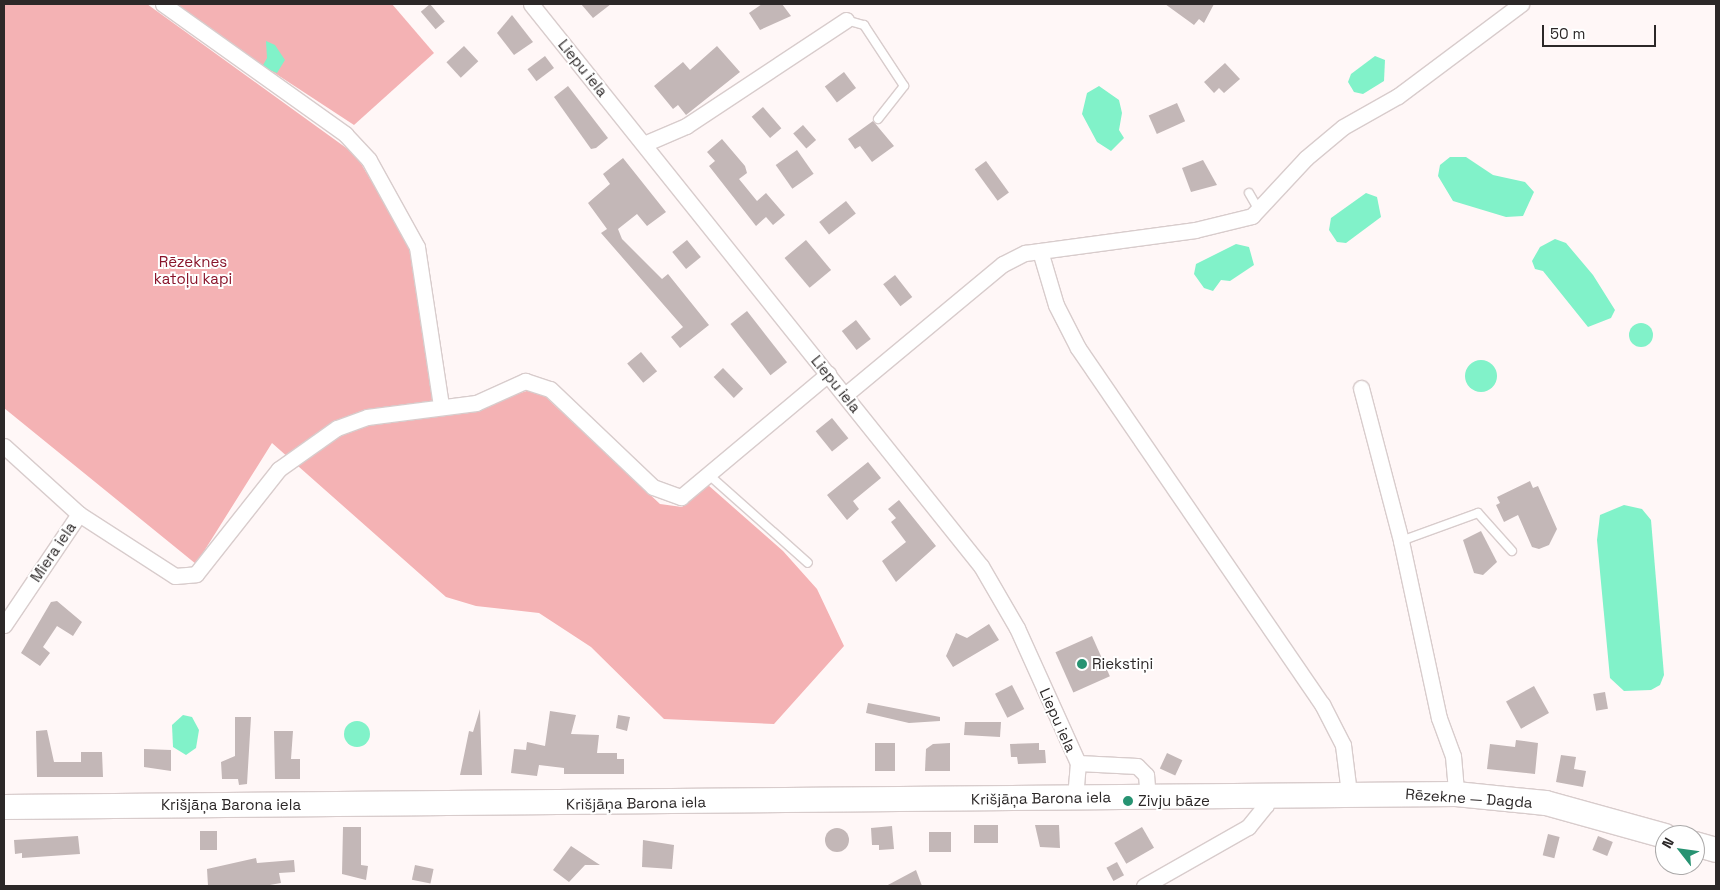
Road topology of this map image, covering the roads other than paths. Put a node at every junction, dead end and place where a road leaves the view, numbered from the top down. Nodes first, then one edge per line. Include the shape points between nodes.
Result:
1 (163, 4) edge
2 (533, 4) edge
3 (1521, 4) edge
4 (846, 20) joint
5 (878, 119) dead end
6 (644, 144) junction
7 (1249, 193) dead end
8 (1259, 210) junction
9 (1040, 251) junction
10 (828, 374) junction
11 (1361, 388) dead end
12 (845, 395) junction
13 (440, 405) junction
14 (4, 446) edge
15 (709, 475) junction
16 (78, 514) junction
17 (1401, 541) junction
18 (1512, 551) dead end
19 (808, 562) dead end
20 (4, 625) edge
21 (1078, 763) junction
22 (1268, 793) junction
23 (1349, 793) junction
24 (1456, 794) junction
25 (1148, 796) junction
26 (1075, 798) junction
27 (4, 807) edge
28 (1655, 833) edge
29 (1144, 886) edge

1 - 13 street via 338,128 369,160 408,224 419,255
2 - 6 street, Liepu iela
3 - 8 street via 1398,96 1343,127 1306,158
4 - 5 lane via 864,25 904,86
4 - 6 street via 686,126
6 - 10 street, Liepu iela
7 - 8 lane
8 - 9 street via 1229,224
9 - 12 street via 1003,264
9 - 23 street via 1056,305 1078,348 1322,704 1343,745
10 - 12 street, Liepu iela
10 - 15 street
11 - 17 street
12 - 21 street, Liepu iela via 981,566 1018,628
13 - 15 street via 476,403 525,381 535,381 550,389 663,494 690,494
13 - 16 street via 366,417 305,447 279,469 196,574 175,576
14 - 16 street, Miera iela
15 - 19 lane
16 - 20 street, Miera iela
17 - 18 lane via 1478,513
17 - 24 street via 1439,718 1454,756
21 - 25 street via 1137,766 1146,775
21 - 26 street, Liepu iela
22 - 23 main road, Rēzekne — Dagda
22 - 25 main road, Krišjāņa Barona iela
22 - 29 street via 1266,805 1248,827
23 - 24 main road, Rēzekne — Dagda
24 - 28 main road, Rēzekne — Dagda via 1546,803
25 - 26 main road, Krišjāņa Barona iela
26 - 27 main road, Krišjāņa Barona iela

